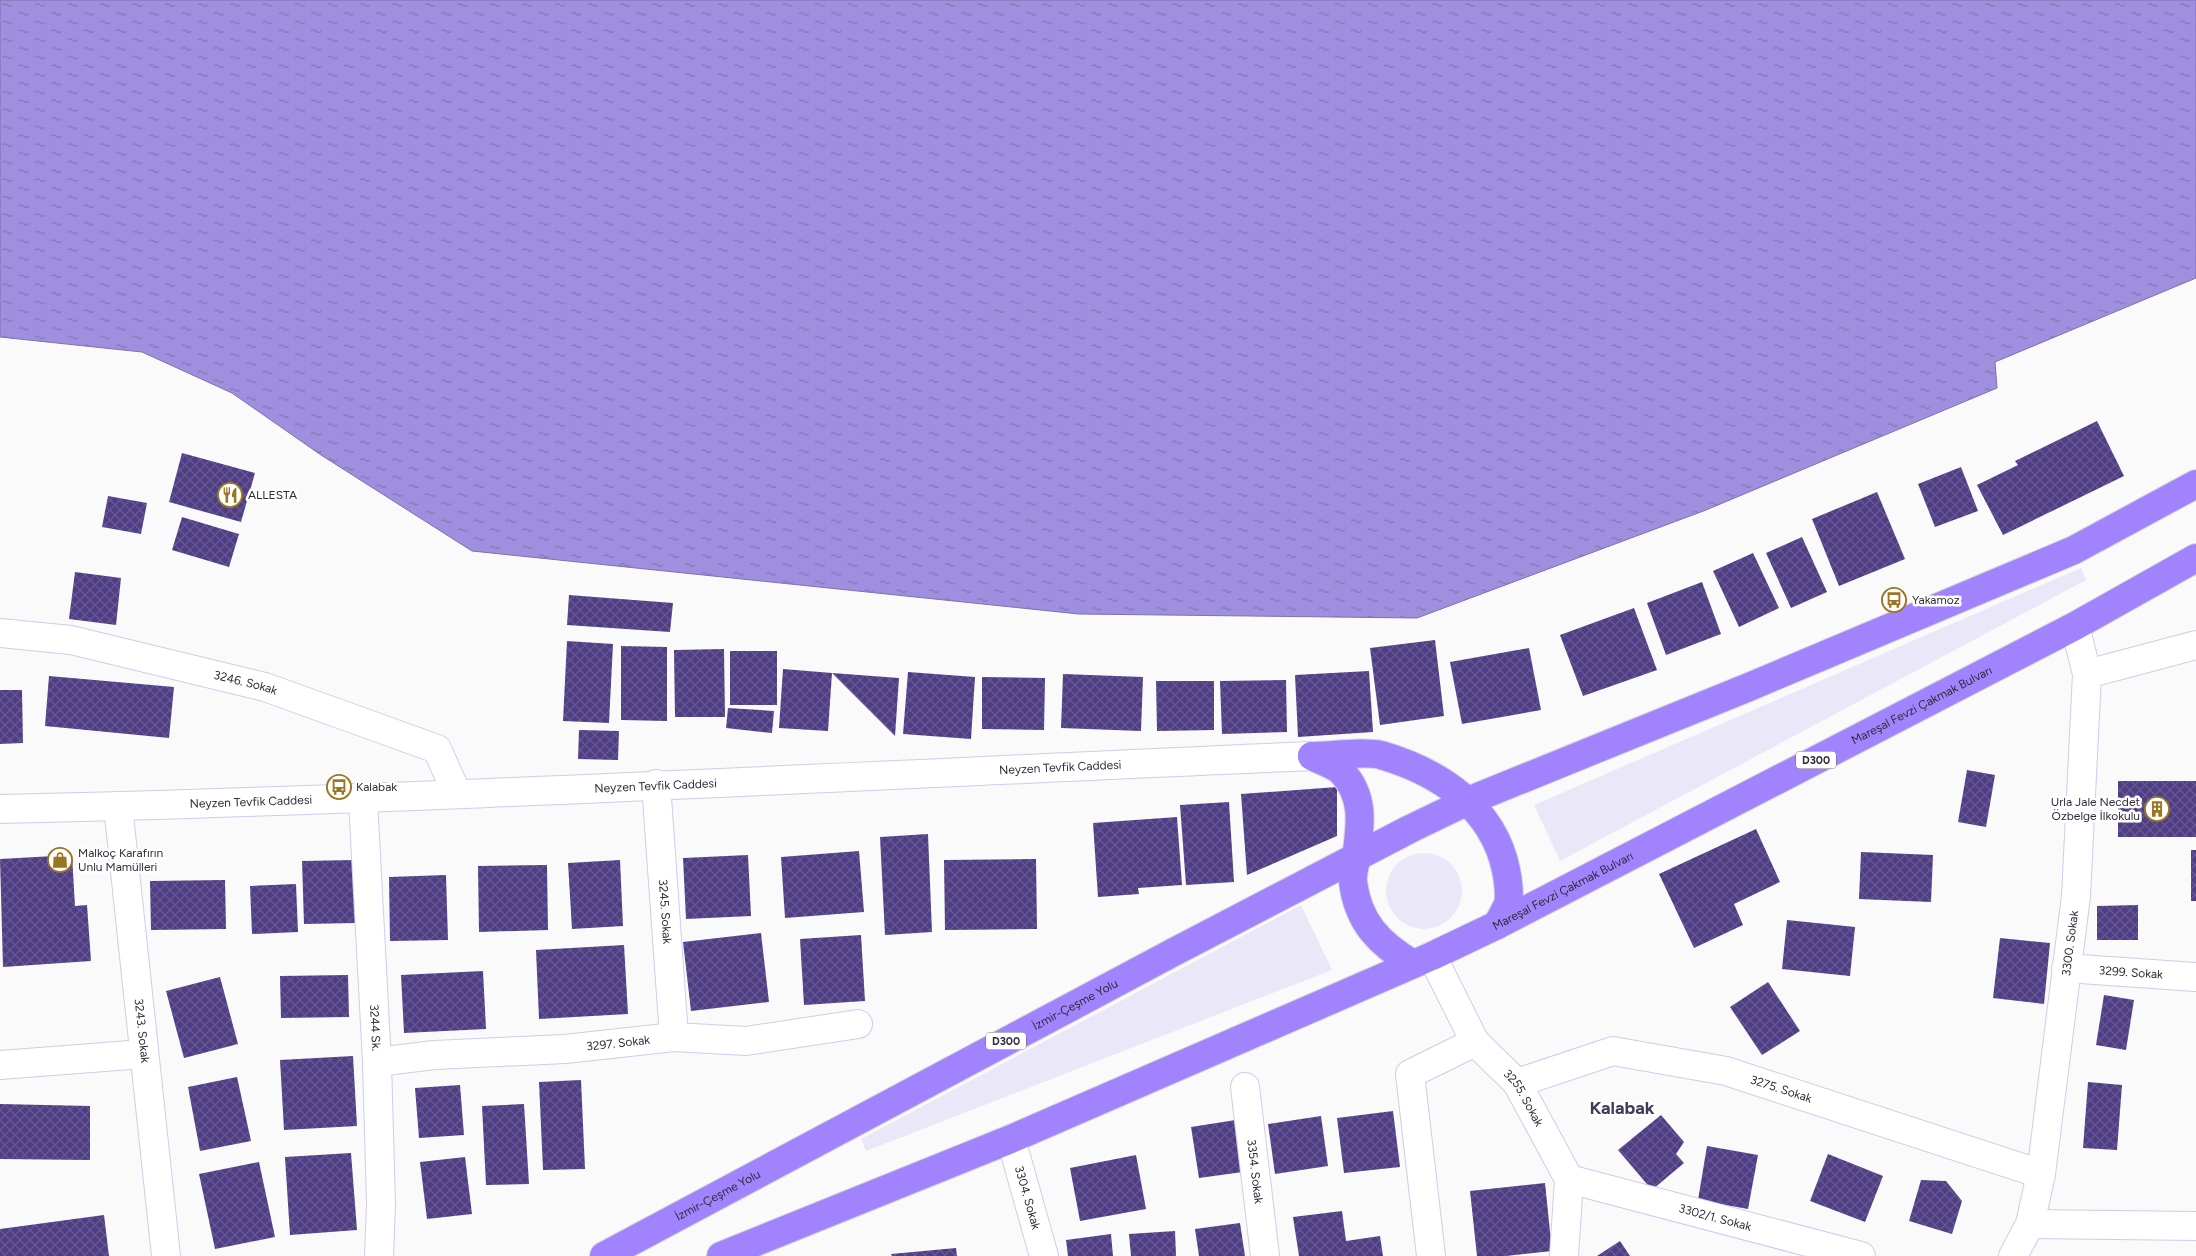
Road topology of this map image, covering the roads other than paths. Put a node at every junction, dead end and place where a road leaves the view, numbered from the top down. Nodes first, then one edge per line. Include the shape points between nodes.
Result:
1 (2196, 484) edge
2 (2196, 558) edge
3 (2075, 626) junction
4 (0, 633) edge
5 (2196, 645) edge
6 (2086, 674) junction
7 (1312, 756) junction
8 (656, 784) junction
9 (457, 794) junction
10 (363, 800) junction
11 (1468, 801) junction
12 (118, 806) junction
13 (0, 809) edge
14 (1356, 857) junction
15 (1497, 925) junction
16 (1423, 960) junction
17 (2066, 968) junction
18 (2196, 977) edge
19 (858, 1024) dead end
20 (674, 1038) junction
21 (1475, 1042) junction
22 (143, 1054) junction
23 (377, 1062) junction
24 (0, 1065) edge
25 (1517, 1083) junction
26 (1245, 1087) dead end
27 (1010, 1140) junction
28 (2041, 1174) junction
29 (1570, 1179) junction
30 (2030, 1224) junction
31 (2196, 1226) edge
32 (166, 1256) edge
33 (379, 1256) edge
34 (604, 1256) edge
35 (721, 1256) edge
36 (1044, 1256) edge
37 (1265, 1256) edge
38 (1431, 1256) edge
39 (1564, 1256) edge
40 (1860, 1256) edge
41 (2013, 1256) edge

1 - 11 highway, D300 via 2074,550
2 - 3 highway, Mareşal Fevzi Çakmak Bulvarı / D300
3 - 6 street, 3300. Sokak
3 - 15 highway, Mareşal Fevzi Çakmak Bulvarı / D300
4 - 9 street, 3246. Sokak via 71,640 265,687 437,749
5 - 6 street
6 - 17 street, 3300. Sokak via 2076,896
7 - 8 street, Neyzen Tevfik Caddesi
7 - 11 highway via 1378,754 1428,772
7 - 14 highway via 1341,771 1359,796 1360,828
8 - 9 street, Neyzen Tevfik Caddesi
8 - 20 street, 3245. Sokak
9 - 10 street, Neyzen Tevfik Caddesi
10 - 12 street, Neyzen Tevfik Caddesi
10 - 23 street, 3244 Sk.
11 - 14 highway, İzmir-Çeşme Yolu / D300
11 - 15 highway via 1488,825 1501,849 1507,875 1508,903
12 - 13 street, Neyzen Tevfik Caddesi
12 - 22 street, 3243. Sokak
14 - 16 highway via 1353,880 1359,907 1370,930 1390,950
14 - 34 highway, İzmir-Çeşme Yolu / D300
15 - 16 highway, Mareşal Fevzi Çakmak Bulvarı / D300
16 - 21 street, 3255. Sokak
16 - 27 highway, D300
17 - 18 street, 3299. Sokak
17 - 28 street, 3300. Sokak
19 - 20 street, 3297. Sokak via 746,1040
20 - 23 street, 3297. Sokak
21 - 25 street, 3255. Sokak
21 - 38 street via 1410,1074
22 - 24 street
22 - 32 street, 3243. Sokak
23 - 33 street, 3244 Sk. via 381,1204
25 - 28 street, 3275. Sokak via 1613,1051 1726,1071
25 - 29 street, 3255. Sokak
26 - 37 street, 3354. Sokak
27 - 35 highway, D300
27 - 36 street, 3304. Sokak
28 - 30 street, 3300. Sokak
29 - 39 street
29 - 40 street, 3302/1. Sokak
30 - 31 street
30 - 41 street, 3300. Sokak

